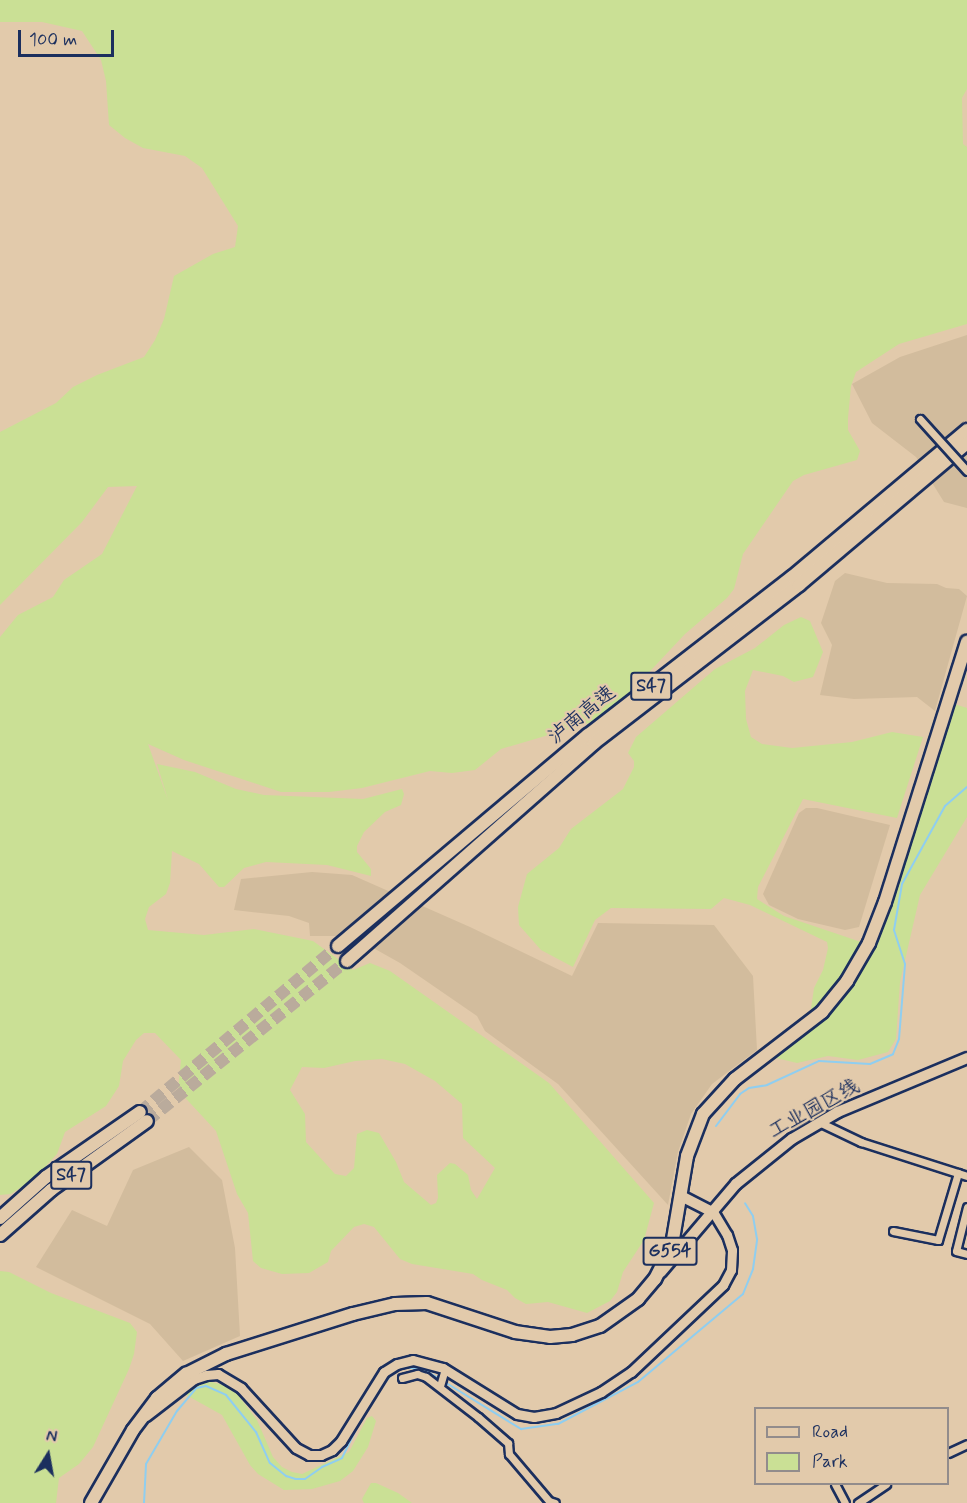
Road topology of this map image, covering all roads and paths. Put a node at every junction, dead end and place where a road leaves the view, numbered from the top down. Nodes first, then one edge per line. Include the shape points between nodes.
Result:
1 (920, 419) dead end
2 (967, 430) edge
3 (967, 443) edge
4 (967, 471) edge
5 (967, 642) edge
6 (338, 946) tunnel mouth
7 (347, 961) tunnel mouth
8 (967, 1058) edge
9 (819, 1122) junction
10 (958, 1173) junction
11 (967, 1176) edge
12 (681, 1196) junction
13 (967, 1208) edge
14 (713, 1212) junction
15 (0, 1218) edge
16 (893, 1231) dead end
17 (0, 1235) edge
18 (967, 1254) edge
19 (655, 1279) junction
20 (402, 1378) dead end
21 (442, 1379) junction
22 (141, 1418) junction
23 (967, 1444) edge
24 (949, 1453) edge
25 (836, 1485) edge
26 (885, 1485) edge
27 (91, 1503) edge
28 (555, 1503) edge
29 (845, 1503) edge
30 (858, 1503) edge

1 - 4 street, bridge
2 - 6 highway, 泸南高速 / S47 via 792,577 588,735
3 - 7 highway, 泸南高速 / S47 via 799,585 594,743
5 - 12 highway, G554 via 881,913 859,962 822,1012 743,1072 709,1106 690,1144
8 - 9 main road, 工业园区线
9 - 10 street via 861,1142
9 - 14 main road, 工业园区线 via 755,1166
10 - 11 street
10 - 16 street via 938,1240
12 - 14 main road
12 - 19 highway, G554 via 672,1245
13 - 18 street via 956,1251
14 - 19 main road, 工业园区线
14 - 21 street via 730,1242 733,1260 728,1277 643,1362 609,1387 556,1413 530,1417
15 - 17 highway, S47 via 46,1177 143,1117
19 - 22 highway, G554 via 630,1307 608,1322 584,1332 559,1336 515,1332 427,1304 409,1302 367,1310 208,1362 164,1391
20 - 21 street via 417,1374
21 - 22 street via 413,1360 390,1367 380,1376 341,1441 321,1455 309,1455 296,1448 241,1388 218,1374 194,1379
21 - 28 street via 453,1401 508,1443 509,1454 549,1501
22 - 27 highway, G554
23 - 24 street
25 - 29 street
26 - 30 street

